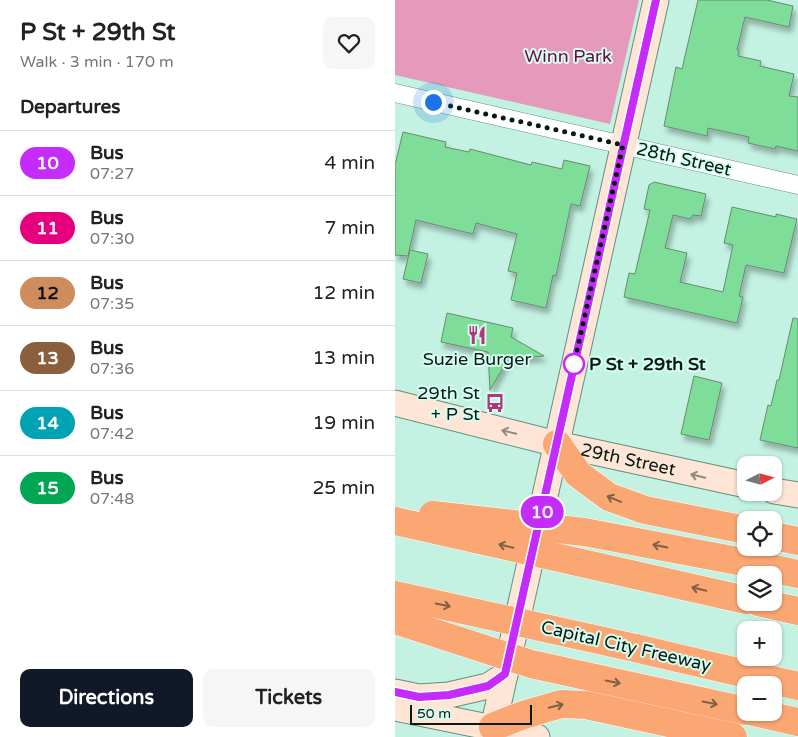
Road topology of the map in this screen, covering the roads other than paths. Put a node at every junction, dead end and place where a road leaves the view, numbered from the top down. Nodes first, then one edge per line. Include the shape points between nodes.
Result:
1 (656, 0) edge
2 (395, 93) edge
3 (623, 145) junction
4 (798, 185) edge
5 (395, 403) edge
6 (557, 444) junction
7 (737, 483) edge
8 (783, 492) edge
9 (798, 495) edge
10 (395, 511) edge
11 (395, 521) edge
12 (737, 528) edge
13 (782, 538) edge
14 (798, 541) edge
15 (798, 574) edge
16 (395, 595) edge
17 (737, 598) edge
18 (782, 607) edge
19 (798, 611) edge
20 (395, 620) edge
21 (505, 674) junction
22 (798, 686) edge
23 (395, 692) edge
24 (395, 708) edge
25 (737, 709) edge
26 (782, 718) edge
27 (798, 722) edge
28 (492, 732) edge
29 (537, 737) edge
30 (733, 737) edge

1 - 3 main road
2 - 3 street, 28th Street
3 - 4 street, 28th Street
3 - 6 main road
6 -> 5 main road, 29th Street
7 -> 6 main road, 29th Street
12 -> 6 highway via 645,510 609,498 578,474
6 - 21 main road
8 - 9 main road
15 -> 10 highway, bridge via 584,532
17 -> 11 highway, bridge
13 - 14 highway
16 -> 22 highway, Capital City Freeway, bridge
18 - 19 highway
20 -> 25 highway, bridge via 531,664
21 - 23 main road via 488,686 449,695 419,697
21 - 28 main road
24 - 28 main road
26 - 27 highway
28 - 29 main road
28 -> 30 highway via 523,715 561,704 586,705

